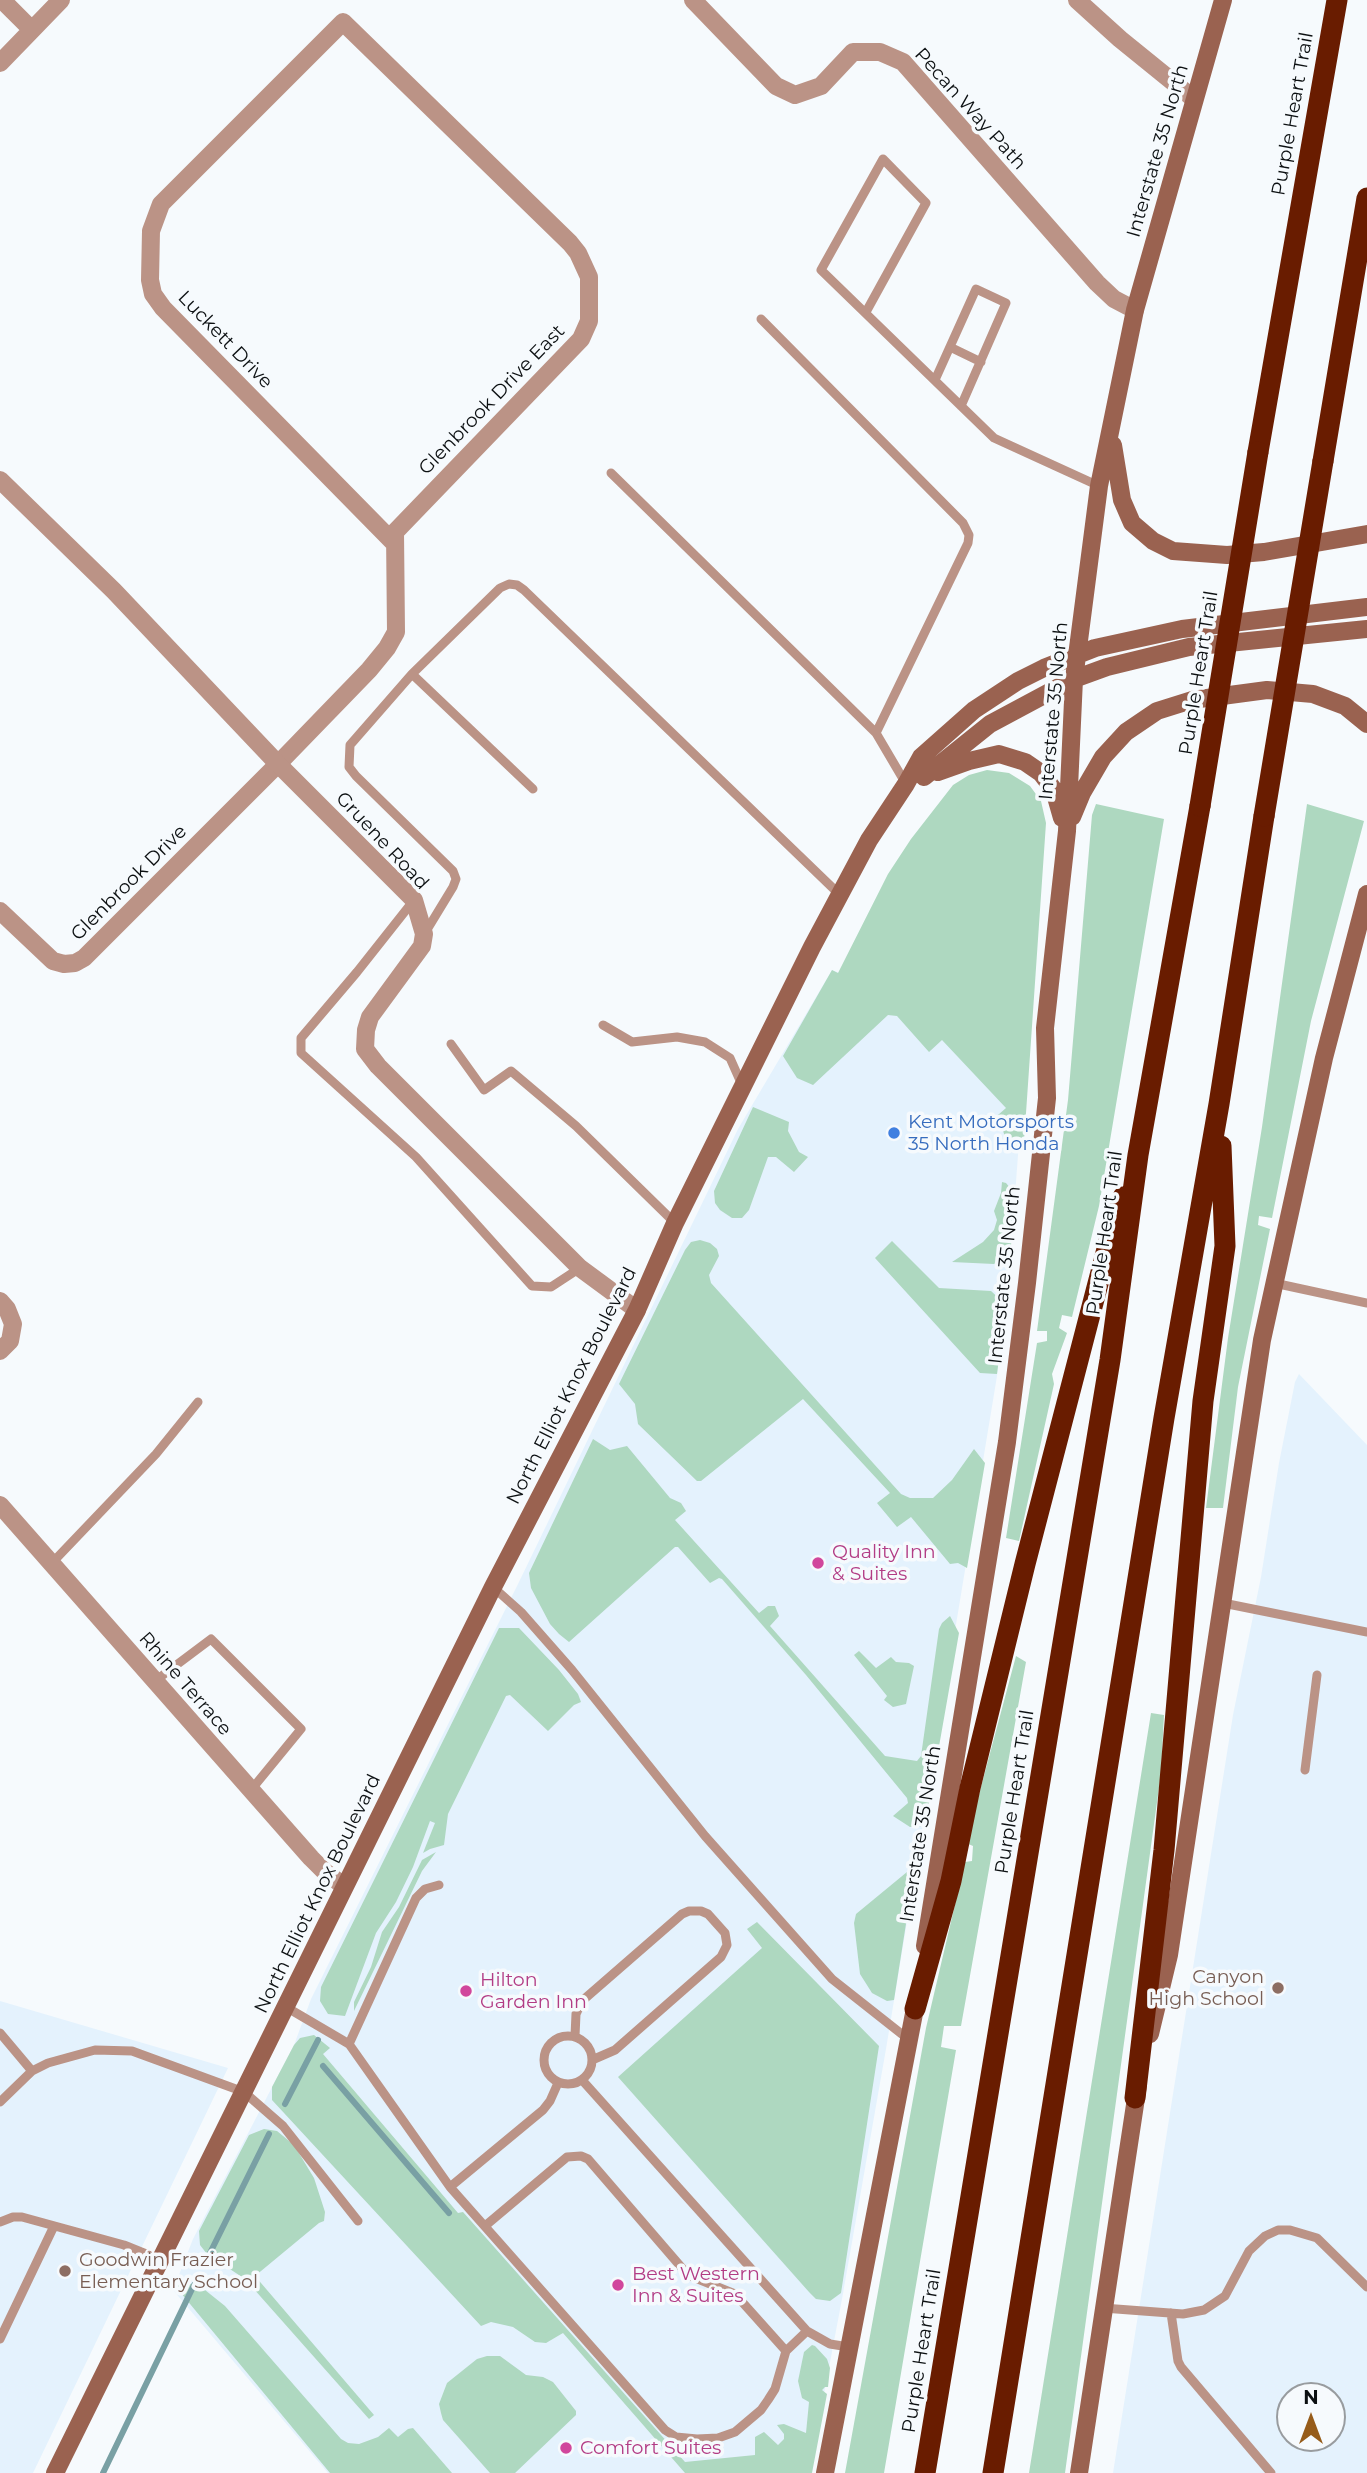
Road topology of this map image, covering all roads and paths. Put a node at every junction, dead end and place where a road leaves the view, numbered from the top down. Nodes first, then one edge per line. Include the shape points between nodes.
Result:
1 (2, 0) edge
2 (61, 0) edge
3 (693, 0) edge
4 (1077, 0) edge
5 (1223, 0) edge
6 (1337, 0) edge
7 (343, 22) joint
8 (32, 30) junction
9 (0, 63) edge
10 (1194, 99) junction
11 (1367, 198) edge
12 (1135, 310) junction
13 (866, 312) junction
14 (761, 319) dead end
15 (950, 347) junction
16 (981, 362) junction
17 (935, 380) junction
18 (961, 406) junction
19 (1111, 421) junction
20 (611, 472) dead end
21 (0, 480) edge
22 (1099, 486) junction
23 (1367, 534) edge
24 (395, 544) junction
25 (1367, 607) edge
26 (1367, 629) edge
27 (1078, 654) junction
28 (412, 674) junction
29 (1074, 679) junction
30 (1367, 724) edge
31 (876, 733) junction
32 (278, 764) junction
33 (924, 776) junction
34 (906, 783) junction
35 (533, 789) dead end
36 (1067, 831) junction
37 (839, 894) junction
38 (1367, 894) edge
39 (414, 900) junction
40 (0, 911) edge
41 (1362, 933) edge
42 (424, 934) junction
43 (603, 1026) dead end
44 (451, 1044) dead end
45 (742, 1087) junction
46 (1219, 1104) junction
47 (1138, 1155) junction
48 (675, 1223) junction
49 (580, 1268) junction
50 (1274, 1283) junction
51 (0, 1301) edge
52 (1367, 1303) edge
53 (637, 1310) junction
54 (0, 1351) edge
55 (198, 1402) dead end
56 (0, 1506) edge
57 (51, 1564) junction
58 (493, 1587) junction
59 (1223, 1603) junction
60 (1367, 1632) edge
61 (1317, 1675) dead end
62 (155, 1681) junction
63 (1305, 1770) dead end
64 (251, 1790) junction
65 (344, 1885) junction
66 (439, 1885) dead end
67 (286, 2007) junction
68 (915, 2009) junction
69 (0, 2033) edge
70 (575, 2036) junction
71 (909, 2040) junction
72 (349, 2044) junction
73 (592, 2060) junction
74 (32, 2071) junction
75 (582, 2080) junction
76 (558, 2083) junction
77 (244, 2092) junction
78 (1135, 2098) junction
79 (0, 2102) edge
80 (450, 2187) junction
81 (358, 2221) dead end
82 (0, 2222) edge
83 (54, 2226) junction
84 (485, 2226) junction
85 (160, 2260) junction
86 (1367, 2287) edge
87 (1103, 2308) junction
88 (1171, 2313) junction
89 (807, 2331) junction
90 (0, 2339) edge
91 (849, 2347) junction
92 (786, 2351) junction
93 (55, 2473) edge
94 (825, 2473) edge
95 (925, 2473) edge
96 (993, 2473) edge
97 (1079, 2473) edge
98 (1271, 2473) edge

1 - 8 street
2 - 8 street
3 - 12 street, Pecan Way Path via 776,86 795,95 821,86 853,52 880,52 904,62 1097,283
4 - 10 street
5 - 10 main road, Interstate 35 North
6 - 47 highway, Purple Heart Trail, bridge
7 - 24 street, Luckett Drive via 161,204 151,230 150,280 163,307
7 - 24 street, Glenbrook Drive East via 570,243 589,277 589,321 581,339 395,532
8 - 9 street
10 - 12 main road, Interstate 35 North
11 - 46 highway, bridge
12 - 19 main road, Interstate 35 North
13 - 13 lane via 821,270 883,159 926,203
13 - 17 lane
14 - 31 lane via 963,523 969,535
15 - 16 lane
15 - 16 lane via 976,289 1006,303
15 - 17 lane
16 - 18 lane
17 - 18 lane
18 - 22 lane via 994,438
19 - 22 main road, Interstate 35 North
19 - 23 main road via 1116,475 1132,523 1173,551 1252,553
20 - 31 lane
21 - 32 street, Gruene Road via 114,591
22 - 27 main road, Interstate 35 North
24 - 32 street, Glenbrook Drive East via 393,639
25 - 27 main road, North Elliot Knox Boulevard via 1182,629
26 - 29 main road via 1189,647
27 - 29 main road, Interstate 35 North
27 - 34 main road, North Elliot Knox Boulevard via 1018,681 974,709 920,757
28 - 35 lane
28 - 37 lane via 500,588 517,585
28 - 42 lane via 350,745 348,757 356,776 453,872 453,887
29 - 33 main road via 990,724
29 - 36 main road, Interstate 35 North
30 - 36 main road via 1345,706 1314,694 1266,690 1192,699 1157,711 1126,732 1103,757
31 - 34 lane
32 - 39 street, Gruene Road
32 - 40 street, Glenbrook Drive via 75,963 53,961
33 - 34 main road
33 - 36 main road via 999,754 1025,762 1054,790
34 - 37 main road, North Elliot Knox Boulevard
36 - 68 main road, Interstate 35 North via 1045,1028 1047,1098 1008,1429
37 - 45 main road, North Elliot Knox Boulevard
38 - 41 main road
39 - 42 street, Gruene Road
39 - 49 lane via 301,1038 301,1053 416,1157 532,1286 551,1287
41 - 50 main road via 1324,1058
42 - 49 street via 422,946 370,1017 365,1049
43 - 45 lane via 632,1042 677,1037 705,1042 730,1058
44 - 48 lane via 484,1090 511,1071 576,1126
45 - 48 main road, North Elliot Knox Boulevard
46 - 78 highway via 1225,1246 1203,1401 1164,1850
46 - 96 highway
47 - 68 highway via 1113,1226 1087,1325 970,1788 951,1881
47 - 95 highway, Purple Heart Trail via 1110,1360
48 - 53 main road, North Elliot Knox Boulevard
49 - 53 street
50 - 52 lane
50 - 59 main road
51 - 54 street via 13,1324 10,1341
53 - 58 main road, North Elliot Knox Boulevard
55 - 57 lane via 156,1454
56 - 57 street, Rhine Terrace
57 - 62 street, Rhine Terrace
58 - 65 main road, North Elliot Knox Boulevard
58 - 71 lane via 572,1670 705,1836 832,1979
59 - 60 lane
59 - 78 main road via 1169,1955
61 - 63 lane
62 - 64 street, Rhine Terrace
62 - 64 lane via 211,1639 301,1728
64 - 65 street, Rhine Terrace via 311,1858
65 - 67 main road, North Elliot Knox Boulevard
66 - 72 lane via 416,1898
67 - 72 lane
67 - 77 main road, North Elliot Knox Boulevard
68 - 71 main road, Interstate 35 North
69 - 74 lane
70 - 73 lane via 588,2046
70 - 73 lane via 582,2001 682,1914 695,1910 708,1914 725,1933 727,1945 721,1957 615,2049
70 - 76 lane via 555,2040 545,2059 546,2072
71 - 91 main road, Interstate 35 North
72 - 80 lane
73 - 75 lane
74 - 77 lane via 95,2050 132,2050
74 - 79 lane
75 - 76 lane
75 - 89 lane
76 - 80 lane via 543,2110
77 - 81 lane via 283,2126
77 - 85 main road, North Elliot Knox Boulevard
78 - 87 main road
80 - 84 lane
82 - 83 lane via 22,2217
83 - 85 lane
83 - 90 lane
84 - 92 lane via 567,2157 581,2156 688,2275 734,2294
84 - 92 lane via 676,2437 708,2438 735,2432 761,2410 775,2389
85 - 93 main road, North Elliot Knox Boulevard
86 - 88 lane via 1317,2238 1278,2230 1249,2251 1220,2301 1196,2313
87 - 88 lane
87 - 97 main road
88 - 98 lane via 1181,2368
89 - 91 lane via 830,2344
89 - 92 lane
91 - 94 main road, Interstate 35 North

